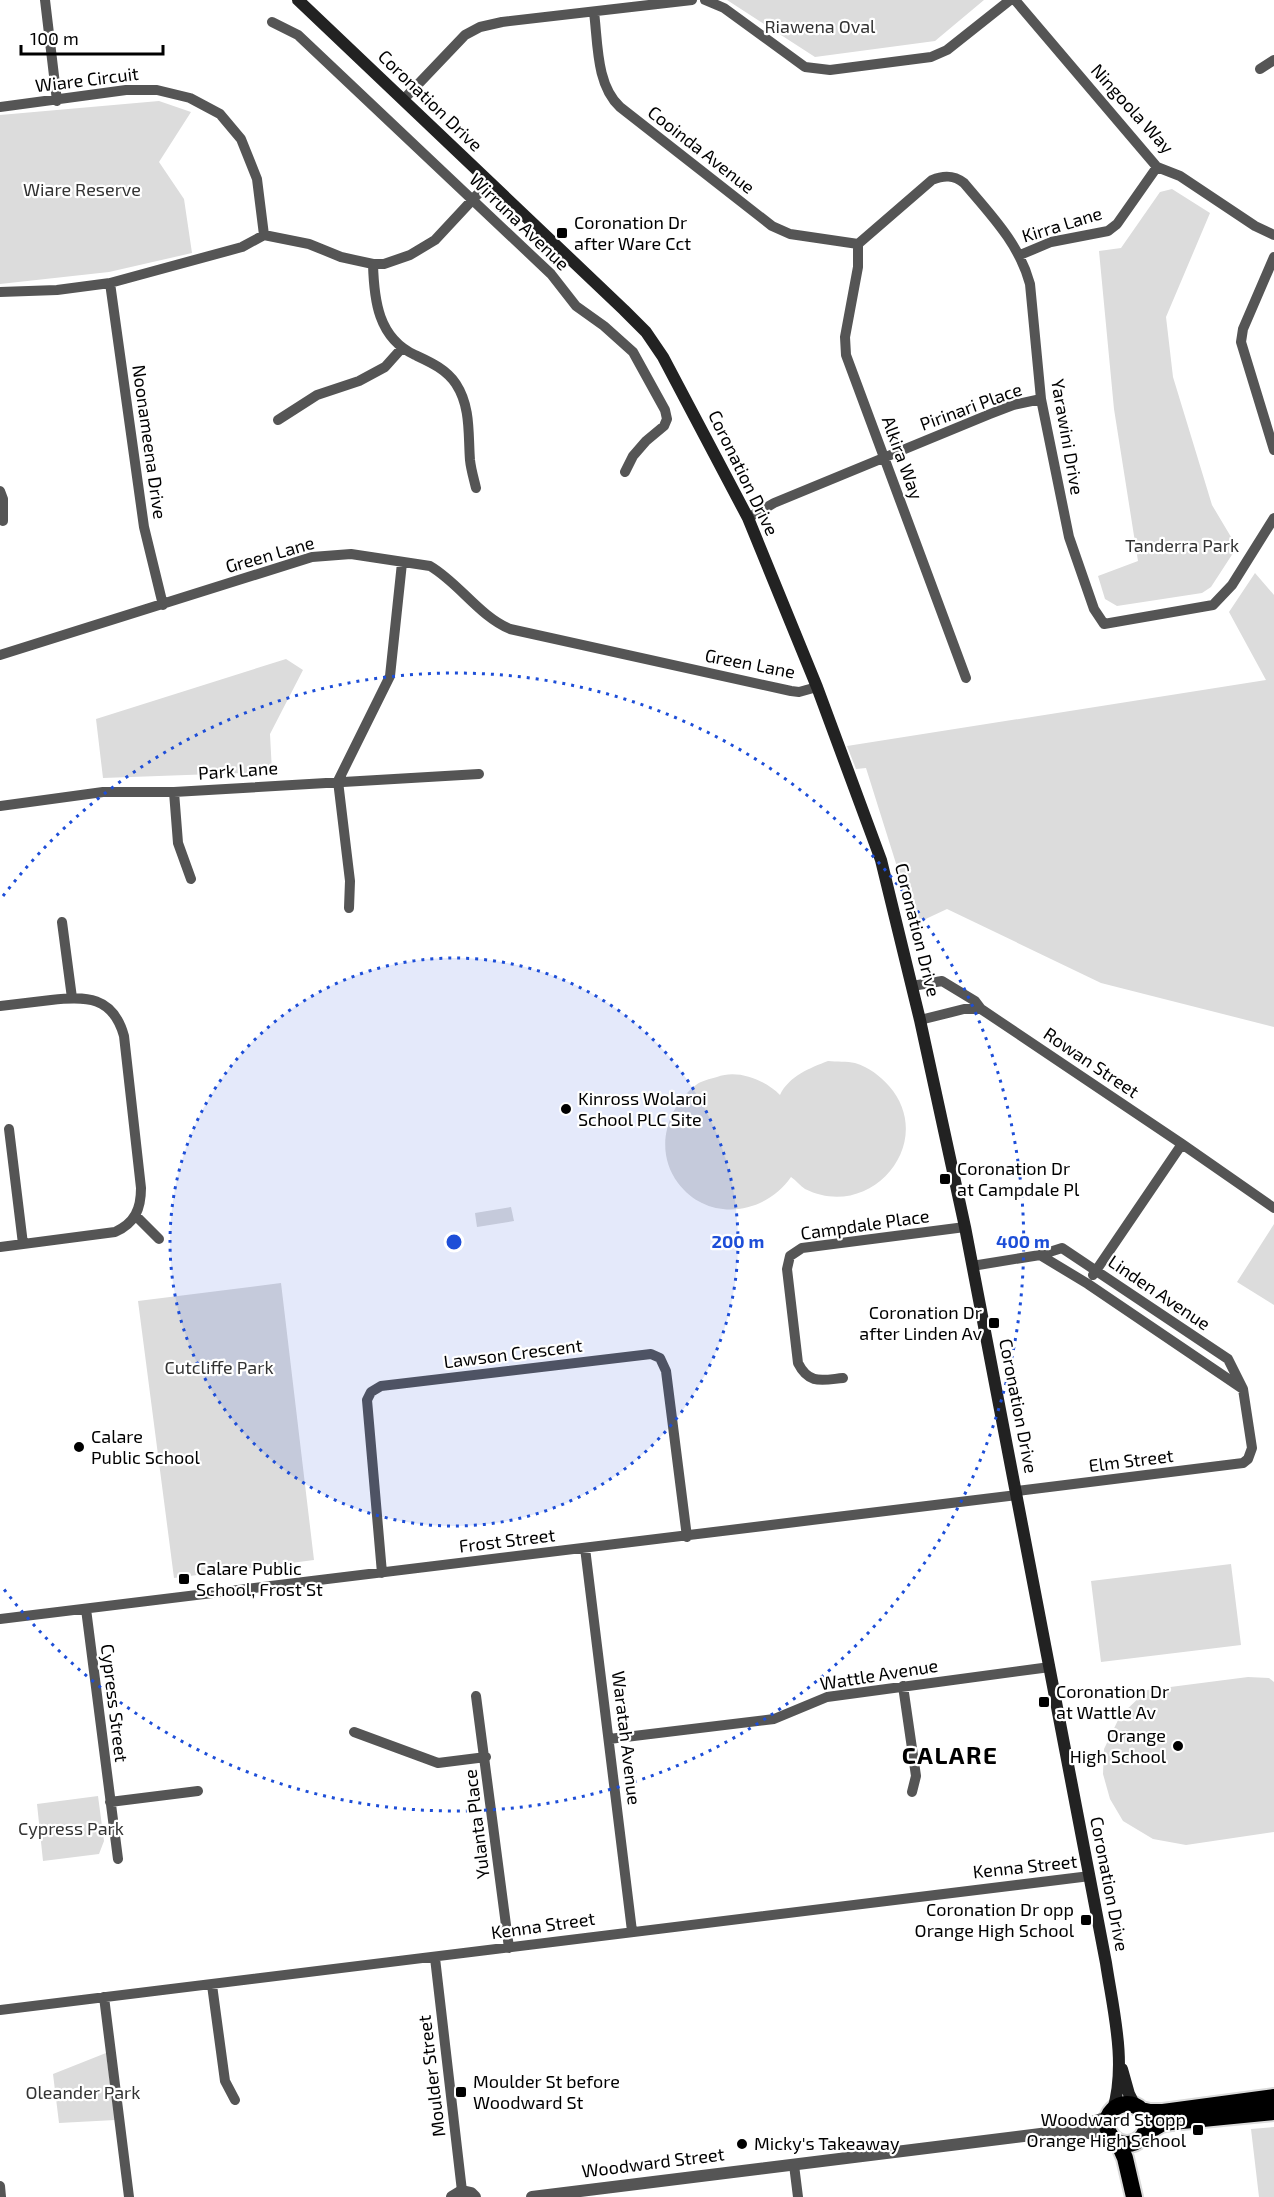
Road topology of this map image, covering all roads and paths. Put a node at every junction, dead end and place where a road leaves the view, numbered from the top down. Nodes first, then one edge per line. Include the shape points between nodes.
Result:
1 (45, 0) edge
2 (298, 0) edge
3 (692, 0) edge
4 (705, 0) edge
5 (1010, 0) edge
6 (1015, 0) edge
7 (594, 12) junction
8 (272, 22) dead end
9 (1274, 60) edge
10 (1260, 69) dead end
11 (403, 100) junction
12 (57, 101) junction
13 (0, 107) edge
14 (1157, 167) junction
15 (489, 182) junction
16 (473, 200) junction
17 (264, 235) junction
18 (1274, 235) edge
19 (858, 244) junction
20 (1020, 255) junction
21 (1274, 257) edge
22 (373, 264) junction
23 (110, 283) junction
24 (0, 292) edge
25 (402, 348) junction
26 (1041, 399) junction
27 (278, 420) dead end
28 (1274, 450) edge
29 (885, 458) junction
30 (625, 472) dead end
31 (476, 488) dead end
32 (0, 491) edge
33 (748, 518) junction
34 (1274, 518) edge
35 (3, 521) dead end
36 (402, 563) junction
37 (163, 605) junction
38 (0, 655) edge
39 (966, 678) dead end
40 (817, 687) junction
41 (479, 774) dead end
42 (338, 781) junction
43 (174, 792) junction
44 (0, 806) edge
45 (191, 879) dead end
46 (349, 908) dead end
47 (62, 922) dead end
48 (912, 986) junction
49 (72, 998) junction
50 (0, 1006) edge
51 (981, 1009) junction
52 (920, 1020) junction
53 (9, 1129) dead end
54 (1182, 1144) junction
55 (1274, 1208) edge
56 (136, 1216) junction
57 (965, 1227) junction
58 (159, 1239) dead end
59 (23, 1244) junction
60 (0, 1247) edge
61 (1041, 1255) junction
62 (972, 1266) junction
63 (1097, 1270) junction
64 (1088, 1284) junction
65 (843, 1377) dead end
66 (1243, 1389) junction
67 (1248, 1459) joint
68 (1017, 1493) junction
69 (687, 1537) junction
70 (585, 1548) junction
71 (382, 1573) junction
72 (86, 1609) junction
73 (0, 1619) edge
74 (1050, 1667) junction
75 (903, 1686) junction
76 (476, 1696) dead end
77 (354, 1732) dead end
78 (609, 1739) junction
79 (486, 1757) junction
80 (198, 1791) dead end
81 (912, 1792) dead end
82 (110, 1802) junction
83 (118, 1859) dead end
84 (1090, 1876) junction
85 (632, 1931) junction
86 (509, 1947) junction
87 (435, 1958) junction
88 (212, 1985) junction
89 (104, 1997) junction
90 (0, 2010) edge
91 (1118, 2050) junction
92 (1274, 2097) edge
93 (235, 2100) dead end
94 (1138, 2108) junction
95 (1274, 2112) edge
96 (1110, 2113) junction
97 (1064, 2131) junction
98 (1141, 2137) junction
99 (1115, 2139) junction
100 (794, 2165) junction
101 (0, 2186) edge
102 (457, 2194) edge
103 (1133, 2194) edge
104 (1, 2197) edge
105 (129, 2197) edge
106 (475, 2197) edge
107 (532, 2197) edge
108 (798, 2197) edge

1 - 12 street
2 - 11 main road, Coronation Drive
3 - 7 street
4 - 5 street via 724,8 805,67 830,70 931,57 947,50
6 - 14 street, Ningoola Way
7 - 11 street via 480,27 465,35
7 - 19 street, Cooinda Avenue via 603,77 620,108 772,226 790,234
8 - 16 street, Wirruna Avenue via 298,35
9 - 10 street
11 - 15 main road, Coronation Drive
12 - 13 street, Wiare Circuit
12 - 17 street, Wiare Circuit via 126,90 157,90 190,98 220,114 241,139 258,179
14 - 18 street, Ningoola Way via 1180,176
14 - 20 street, Kirra Lane via 1108,231 1051,242
15 - 16 street
15 - 33 main road, Coronation Drive via 646,332 676,378
16 - 22 street via 424,248 397,261
16 - 30 street, Wirruna Avenue via 551,274 576,306 623,342 639,361 667,419 633,456
17 - 22 street
17 - 23 street via 242,247
19 - 20 street, Yarawini Drive via 932,180 947,176 964,183
19 - 29 street, Alkira Way via 845,349
20 - 26 street, Yarawini Drive via 1031,291
21 - 28 street via 1243,329 1242,342
22 - 25 street via 379,316
23 - 24 street
23 - 37 street, Noonameena Drive via 144,527
25 - 27 street via 385,367 360,381 316,395
25 - 31 street via 438,366 457,385 468,412 470,463
26 - 29 street, Pirinari Place via 1013,405
26 - 34 street, Yarawini Drive via 1074,554 1094,609 1104,624 1213,605 1232,585
29 - 33 street, Pirinari Place via 774,503
29 - 39 street, Alkira Way
32 - 35 street
33 - 40 main road, Coronation Drive
36 - 37 street, Green Lane via 351,554 312,557
36 - 40 street, Green Lane via 430,566 497,623 510,629 791,691
36 - 42 street via 390,676
37 - 38 street, Green Lane
40 - 48 main road, Coronation Drive via 881,860
41 - 42 street, Park Lane
42 - 43 street, Park Lane
42 - 46 street via 350,881
43 - 44 street, Park Lane via 103,792
43 - 45 street via 178,843
47 - 49 street
48 - 51 street, Rowan Street via 942,981
48 - 52 main road, Coronation Drive
49 - 50 street
49 - 56 street via 102,1003 122,1027 141,1188
51 - 52 street via 964,1009
51 - 54 street, Rowan Street
52 - 57 main road, Coronation Drive
53 - 59 street
54 - 55 street, Rowan Street
54 - 63 street
56 - 58 street
56 - 59 street via 115,1232
57 - 62 main road, Coronation Drive
57 - 65 street, Campdale Place via 802,1248 790,1256 787,1269 798,1363 806,1376 813,1379
59 - 60 street
61 - 62 street, Linden Avenue
61 - 63 street, Linden Avenue via 1062,1248
61 - 64 street, Linden Avenue
62 - 68 main road, Coronation Drive
63 - 64 street
63 - 66 street, Linden Avenue via 1228,1359
64 - 66 street, Linden Avenue
66 - 67 street, Linden Avenue via 1252,1448
67 - 68 street, Elm Street via 1238,1465
68 - 69 street, Frost Street
68 - 74 main road, Coronation Drive
69 - 70 street, Frost Street
69 - 71 street, Lawson Crescent via 666,1371 660,1358 639,1355 381,1386 371,1392 367,1400
70 - 71 street, Frost Street
70 - 78 street, Waratah Avenue
71 - 72 street, Frost Street
72 - 73 street, Frost Street
72 - 82 street, Cypress Street
74 - 75 street, Wattle Avenue
74 - 84 main road, Coronation Drive
75 - 78 street, Wattle Avenue via 827,1697 774,1719
75 - 81 street via 916,1776
76 - 79 street, Yulanta Place
77 - 79 street via 438,1763
78 - 85 street, Waratah Avenue
79 - 86 street, Yulanta Place
80 - 82 street
82 - 83 street, Cypress Street
84 - 85 street, Kenna Street
84 - 91 main road, Coronation Drive
85 - 86 street, Kenna Street
86 - 87 street, Kenna Street
87 - 88 street, Kenna Street
87 - 102 street, Moulder Street
88 - 89 street, Kenna Street
88 - 93 street via 225,2082
89 - 90 street, Kenna Street
89 - 105 street
91 - 94 main road, Coronation Drive via 1129,2094
91 - 96 main road, Coronation Drive via 1118,2086
92 - 94 highway via 1163,2112
94 - 96 highway via 1124,2104
94 - 98 highway via 1147,2123
95 - 98 highway via 1172,2121
96 - 97 street, Woodward Street
96 - 99 highway via 1107,2127
97 - 99 street, Woodward Street
97 - 100 street, Woodward Street
98 - 99 highway via 1128,2144
98 - 103 highway via 1133,2172
99 - 103 highway
100 - 107 street, Woodward Street
100 - 108 street
101 - 104 street
102 - 106 street via 471,2193

